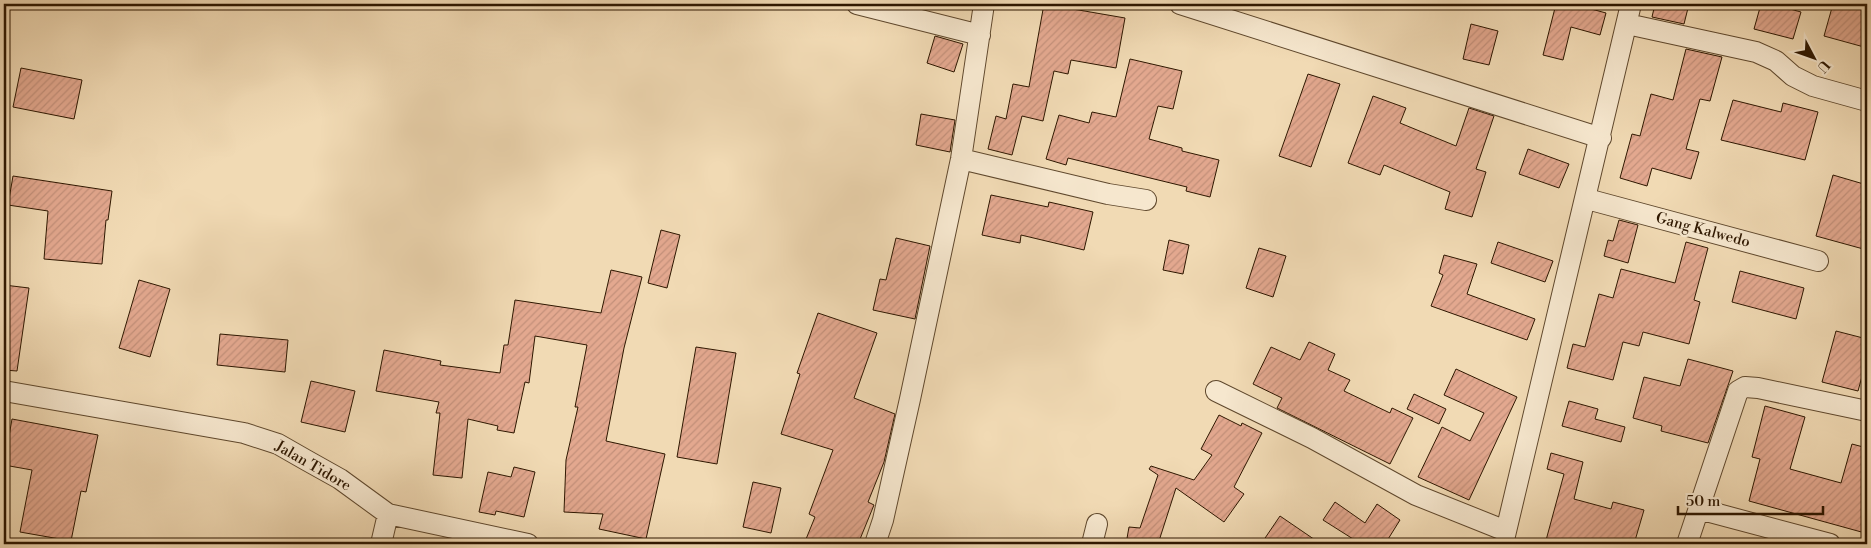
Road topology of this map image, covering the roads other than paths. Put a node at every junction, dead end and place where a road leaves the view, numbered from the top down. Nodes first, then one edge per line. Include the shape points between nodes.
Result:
1 (857, 4) edge
2 (984, 4) edge
3 (1180, 4) edge
4 (1631, 4) edge
5 (1627, 24) junction
6 (980, 35) junction
7 (1867, 101) edge
8 (1601, 138) junction
9 (961, 159) junction
10 (1587, 199) junction
11 (1146, 200) dead end
12 (1818, 261) dead end
13 (4, 391) edge
14 (1216, 391) dead end
15 (1867, 411) edge
16 (1699, 509) junction
17 (388, 514) junction
18 (1097, 524) dead end
19 (1504, 537) edge
20 (518, 543) edge
21 (381, 544) edge
22 (875, 544) edge
23 (1092, 544) edge
24 (1687, 544) edge
25 (1830, 544) edge

1 - 6 street
2 - 6 street
3 - 8 street
4 - 5 street
5 - 7 street via 1756,52 1776,61 1793,76 1813,86
5 - 8 street
6 - 9 street
8 - 10 street
9 - 11 street
9 - 22 street via 883,520
10 - 12 street, Gang Kalwedo
10 - 19 street
13 - 17 street, Jalan Tidore via 244,433 278,444 340,480
14 - 19 street
15 - 16 street via 1745,387 1738,391
16 - 24 street
16 - 25 street
17 - 20 street, Jalan Tidore
17 - 21 street
18 - 23 street

